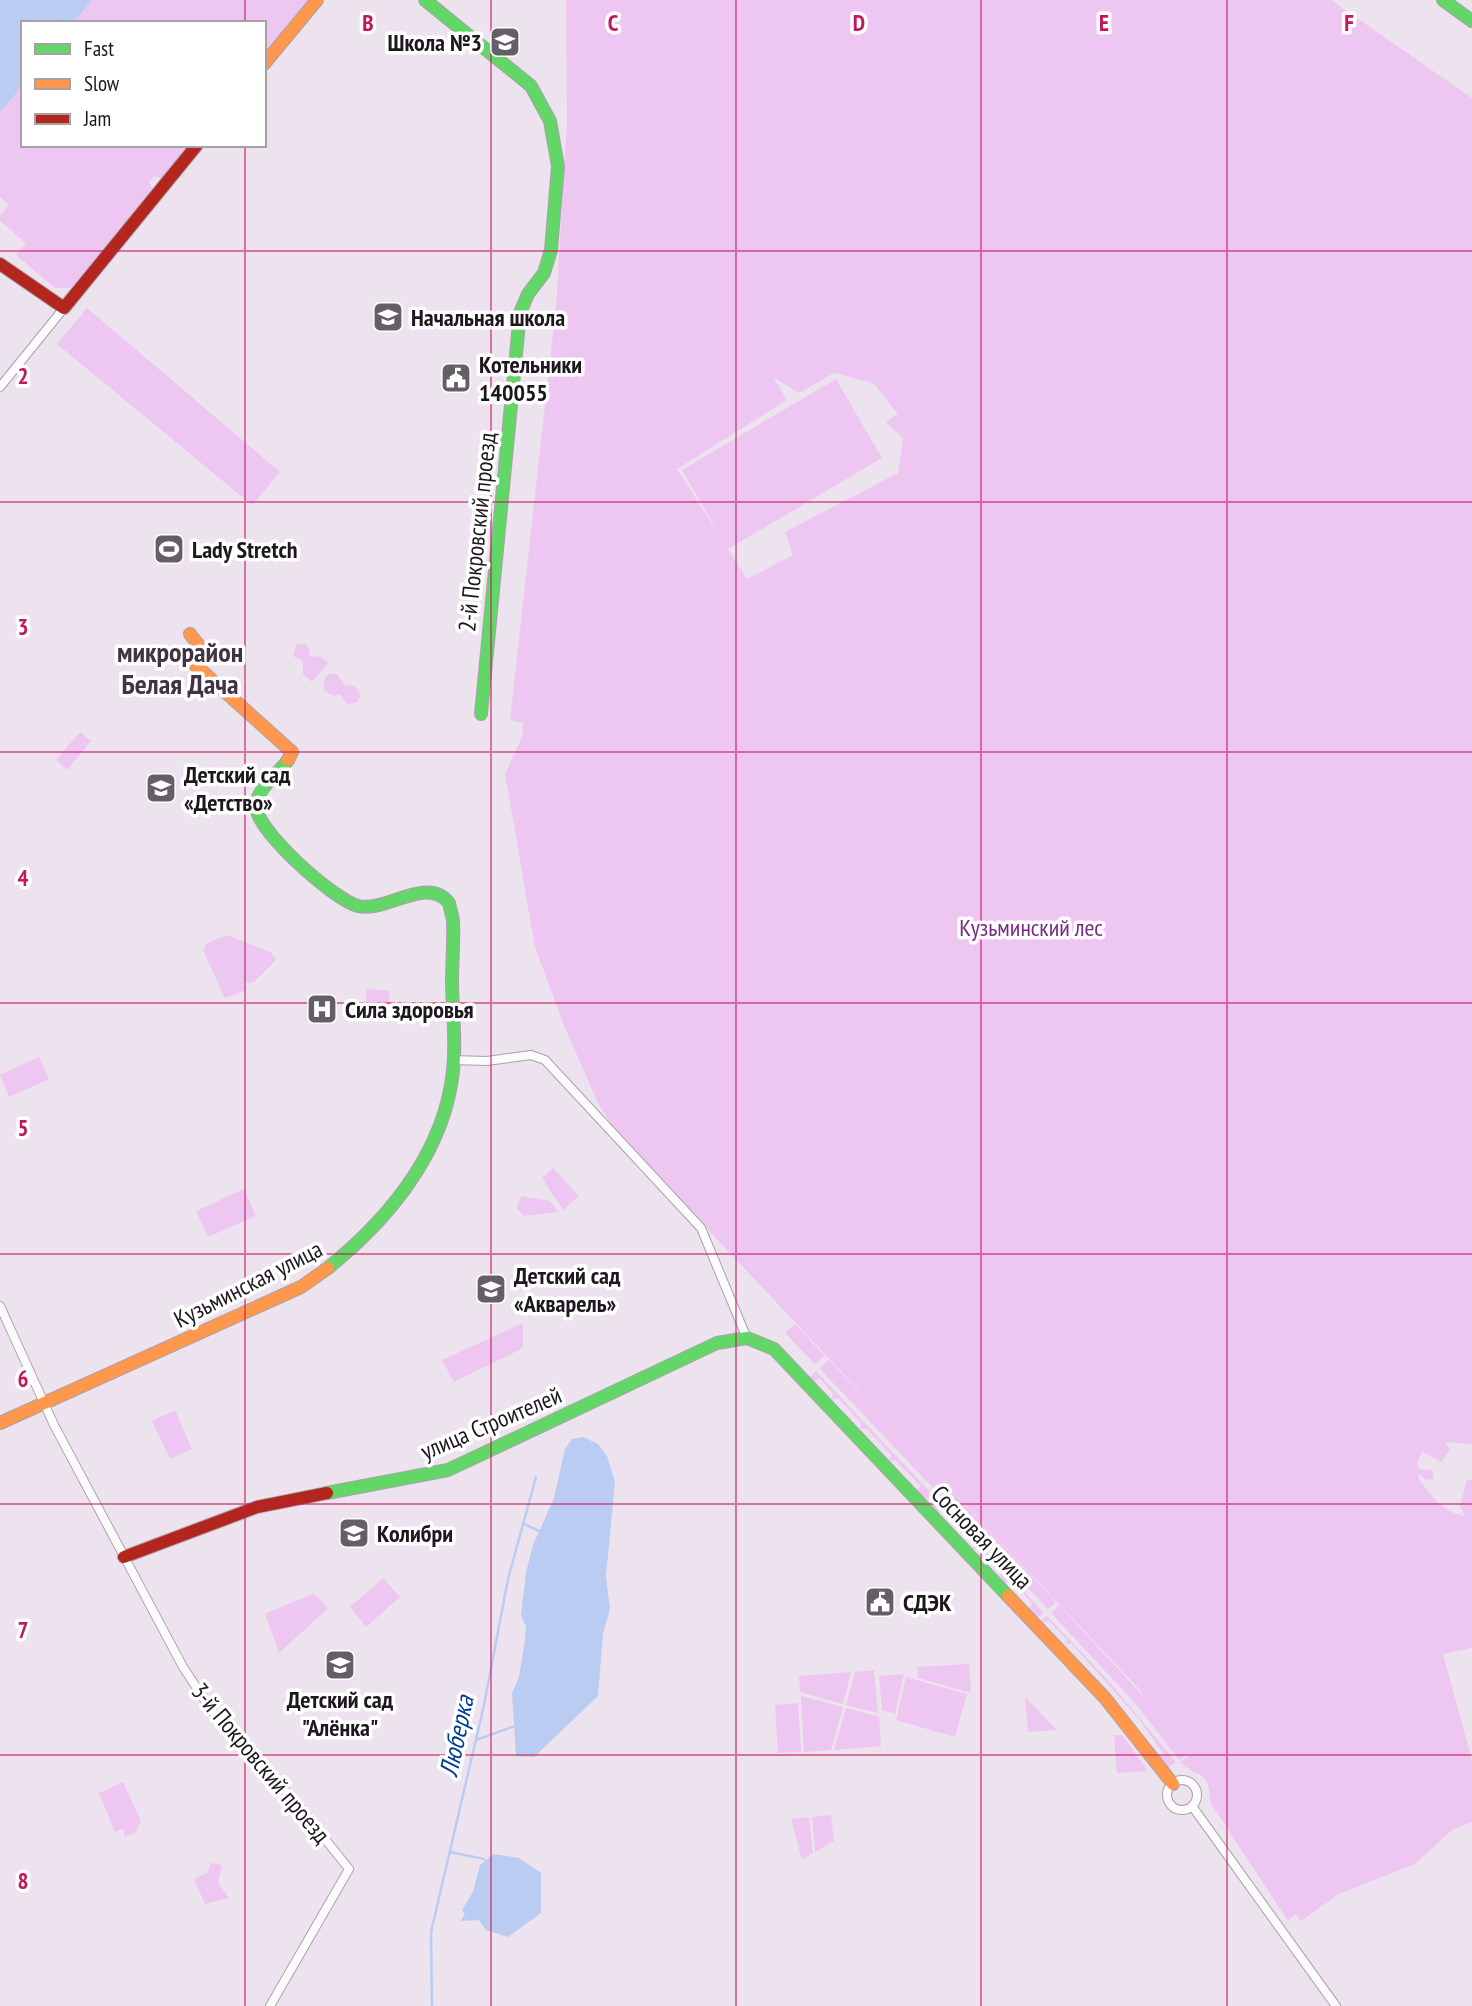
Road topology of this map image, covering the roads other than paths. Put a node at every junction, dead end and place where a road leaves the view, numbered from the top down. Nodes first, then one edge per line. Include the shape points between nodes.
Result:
1 (317, 0) edge
2 (425, 0) edge
3 (1443, 0) edge
4 (1472, 21) edge
5 (266, 62) edge
6 (195, 147) edge
7 (0, 264) edge
8 (64, 308) junction
9 (0, 387) edge
10 (190, 634) dead end
11 (481, 714) dead end
12 (453, 1060) junction
13 (0, 1306) edge
14 (746, 1336) junction
15 (44, 1403) junction
16 (0, 1423) edge
17 (124, 1557) junction
18 (1173, 1784) junction
19 (1192, 1806) junction
20 (270, 2006) edge
21 (1336, 2006) edge

1 - 5 main road
2 - 11 main road, 2-й Покровский проезд via 536,92 550,121 558,155 550,257 520,313
3 - 4 main road
6 - 8 main road
7 - 8 main road
8 - 9 street
10 - 12 main road, Кузьминская улица via 203,651 193,663 292,752 258,795 255,808 261,824 336,895 354,905 375,906 425,894 444,897 452,909
12 - 14 street via 531,1055 545,1060 701,1228
12 - 15 main road, Кузьминская улица via 447,1103 429,1145 376,1228 345,1258 301,1287
13 - 15 street
14 - 17 main road, улица Строителей via 717,1343 436,1474 257,1507
14 - 18 main road, Сосновая улица via 775,1349 1105,1698
15 - 16 main road, Кузьминская улица
15 - 17 street, 3-й Покровский проезд
17 - 20 street, 3-й Покровский проезд via 212,1711 293,1799 349,1869
18 - 19 street, Сосновая улица via 1181,1780 1192,1785 1197,1796
18 - 19 street, Сосновая улица via 1168,1791 1170,1804 1183,1810
19 - 21 street, Сосновая улица

